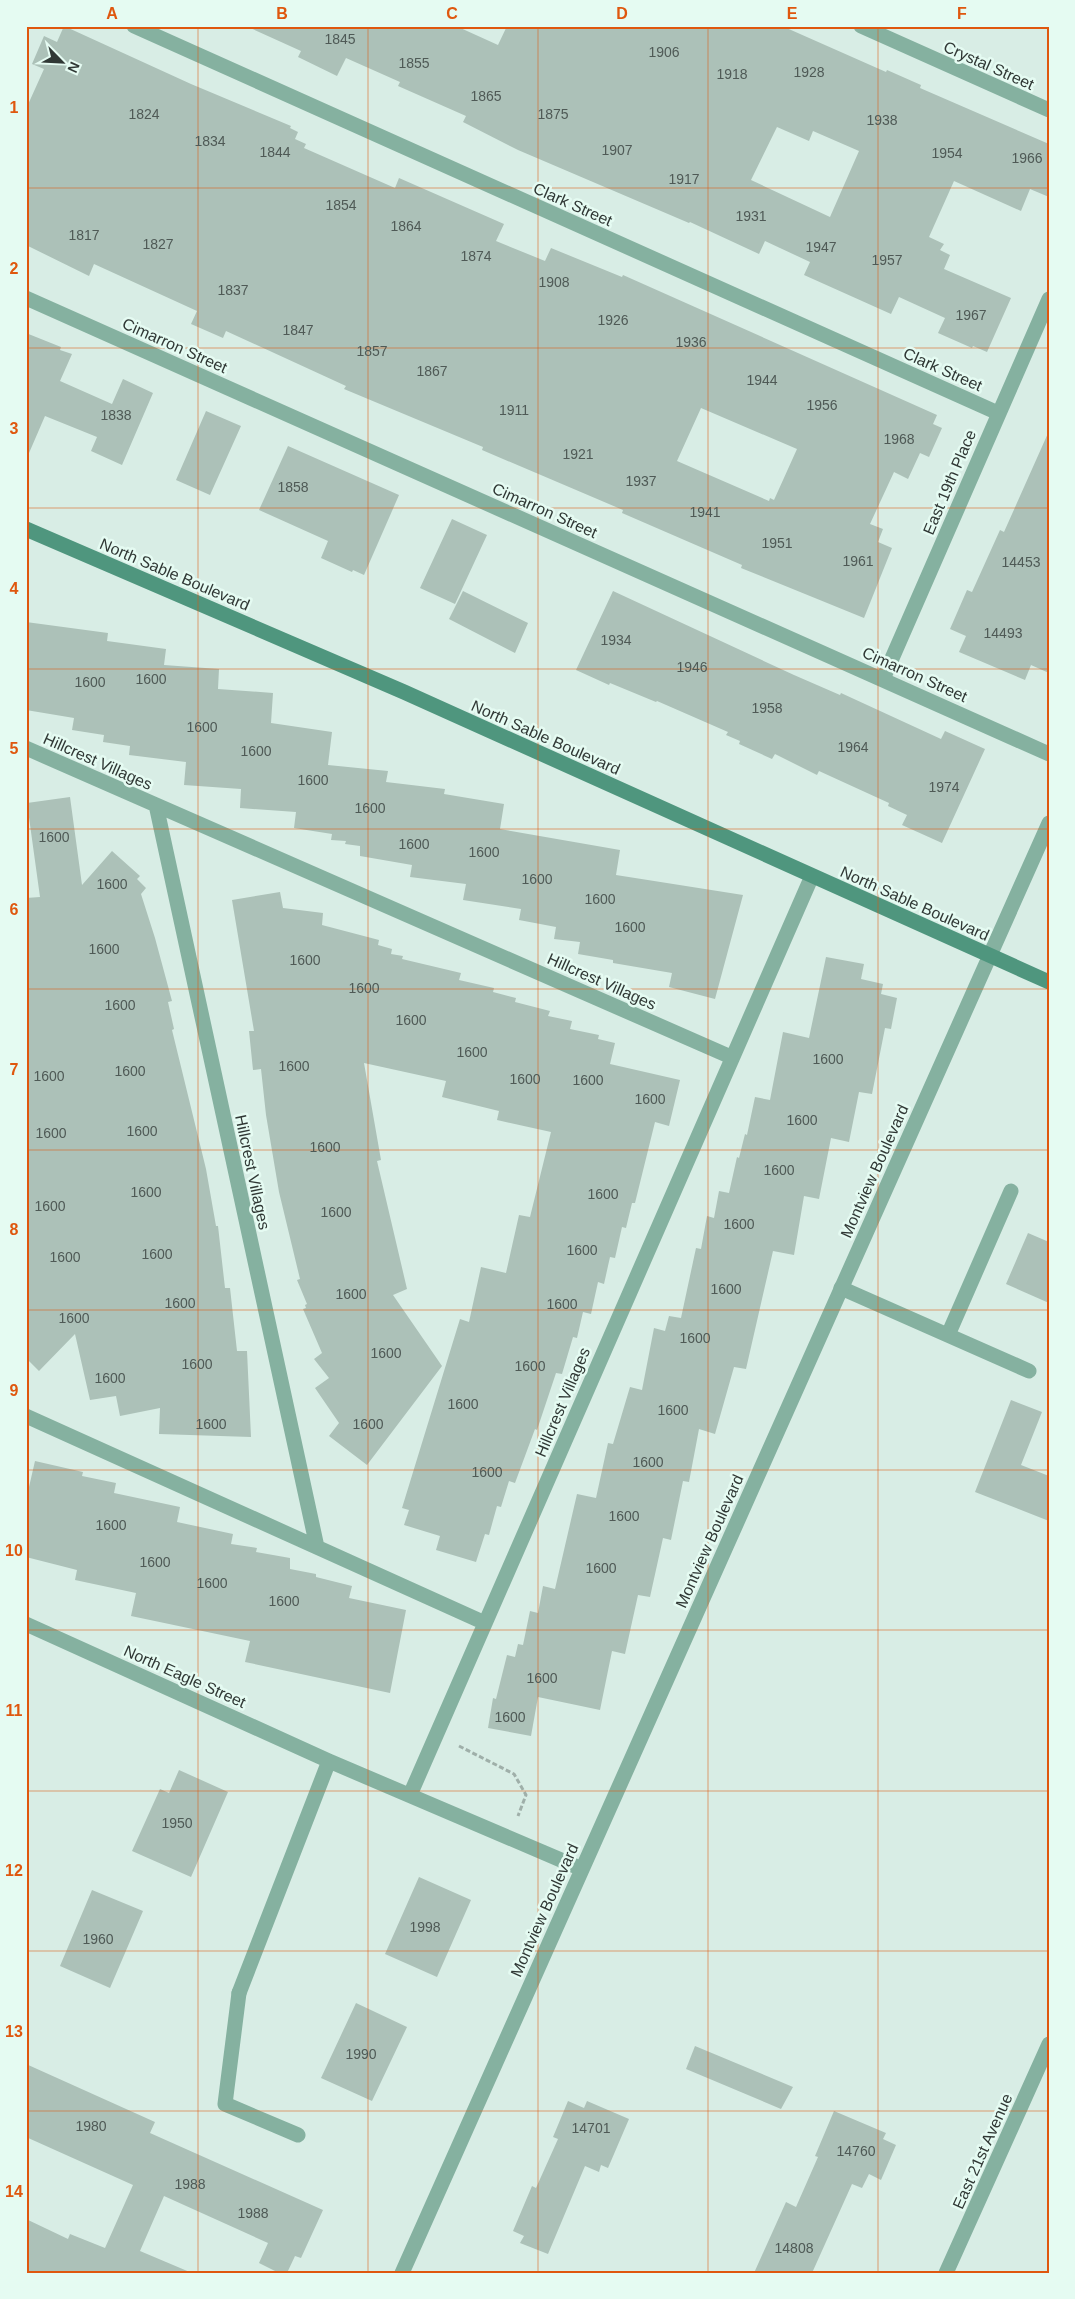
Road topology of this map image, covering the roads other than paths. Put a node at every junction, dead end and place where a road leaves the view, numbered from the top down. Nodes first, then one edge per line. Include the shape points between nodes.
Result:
1 (134, 26) edge
2 (860, 26) edge
3 (1049, 110) edge
4 (26, 298) edge
5 (1049, 299) edge
6 (998, 413) junction
7 (26, 529) edge
8 (883, 679) junction
9 (26, 748) edge
10 (1049, 754) edge
11 (156, 805) junction
12 (1049, 823) edge
13 (812, 876) junction
14 (989, 955) junction
15 (1049, 982) edge
16 (731, 1057) junction
17 (1011, 1192) dead end
18 (841, 1288) junction
19 (948, 1335) junction
20 (1029, 1372) dead end
21 (26, 1416) edge
22 (317, 1547) junction
23 (485, 1623) junction
24 (26, 1624) edge
25 (329, 1761) junction
26 (410, 1796) junction
27 (582, 1869) junction
28 (1049, 2044) edge
29 (298, 2135) dead end
30 (402, 2273) edge
31 (946, 2273) edge

1 - 6 street, Clark Street
2 - 3 street, Crystal Street
4 - 8 street, Cimarron Street
5 - 6 street, East 19th Place
6 - 8 street, East 19th Place
7 - 13 street, North Sable Boulevard via 404,692
8 - 10 street, Cimarron Street
9 - 11 street, Hillcrest Villages
11 - 16 street, Hillcrest Villages
11 - 22 street, Hillcrest Villages
12 - 14 street, Montview Boulevard
13 - 14 street, North Sable Boulevard
13 - 16 street, Hillcrest Villages
14 - 15 street, North Sable Boulevard
14 - 18 street, Montview Boulevard
16 - 23 street, Hillcrest Villages
17 - 19 street
18 - 19 street
18 - 27 street, Montview Boulevard
19 - 20 street
21 - 22 street
22 - 23 street
23 - 26 street, Hillcrest Villages
24 - 25 street, North Eagle Street
25 - 26 street, North Eagle Street
25 - 29 street via 239,1993 225,2104
26 - 27 street, North Eagle Street
27 - 30 street, Montview Boulevard
28 - 31 street, East 21st Avenue

